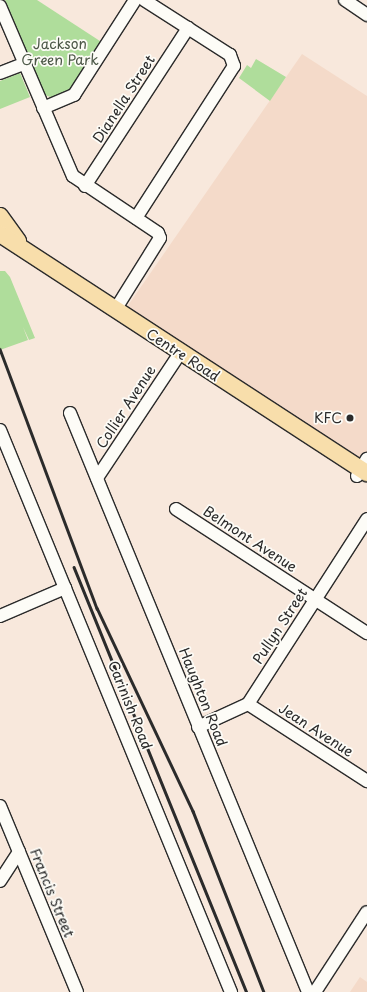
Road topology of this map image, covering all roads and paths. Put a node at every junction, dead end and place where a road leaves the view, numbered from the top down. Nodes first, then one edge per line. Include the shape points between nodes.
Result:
1 (135, 0) edge
2 (144, 0) edge
3 (344, 0) edge
4 (0, 6) edge
5 (367, 14) edge
6 (188, 28) junction
7 (24, 64) junction
8 (0, 73) edge
9 (42, 108) junction
10 (85, 186) junction
11 (0, 216) edge
12 (136, 218) junction
13 (0, 234) edge
14 (0, 245) edge
15 (27, 252) junction
16 (115, 310) junction
17 (178, 356) junction
18 (70, 413) dead end
19 (0, 430) edge
20 (364, 472) edge
21 (97, 478) junction
22 (176, 509) dead end
23 (367, 519) edge
24 (65, 588) junction
25 (315, 600) junction
26 (0, 616) edge
27 (367, 633) edge
28 (248, 704) junction
29 (198, 727) junction
30 (367, 781) edge
31 (0, 806) edge
32 (19, 852) junction
33 (0, 881) edge
34 (367, 912) edge
35 (77, 992) edge
36 (230, 992) edge
37 (308, 992) edge
38 (315, 992) edge

1 - 9 street via 74,95
2 - 6 street
3 - 5 street
4 - 7 street
6 - 10 street, Dianella Street
6 - 12 street via 230,55 234,66
7 - 8 street
7 - 9 street
9 - 10 street via 73,176
10 - 12 street
11 - 15 main road
12 - 16 street via 158,233 159,243
13 - 15 main road, Centre Road
14 - 17 main road, Centre Road
15 - 16 main road, Centre Road
16 - 17 main road, Centre Road
17 - 20 main road, Centre Road
17 - 21 street, Collier Avenue
18 - 21 street, Haughton Road
19 - 24 street, Carinish Road
21 - 29 street, Haughton Road
22 - 25 street, Belmont Avenue
23 - 25 street, Pullyn Street
24 - 26 street
24 - 36 street, Carinish Road
25 - 27 street, Belmont Avenue
25 - 28 street, Pullyn Street
28 - 29 street
28 - 30 street, Jean Avenue
29 - 37 street, Haughton Road
31 - 32 street, Francis Street
32 - 33 street
32 - 35 street, Francis Street
34 - 38 street

